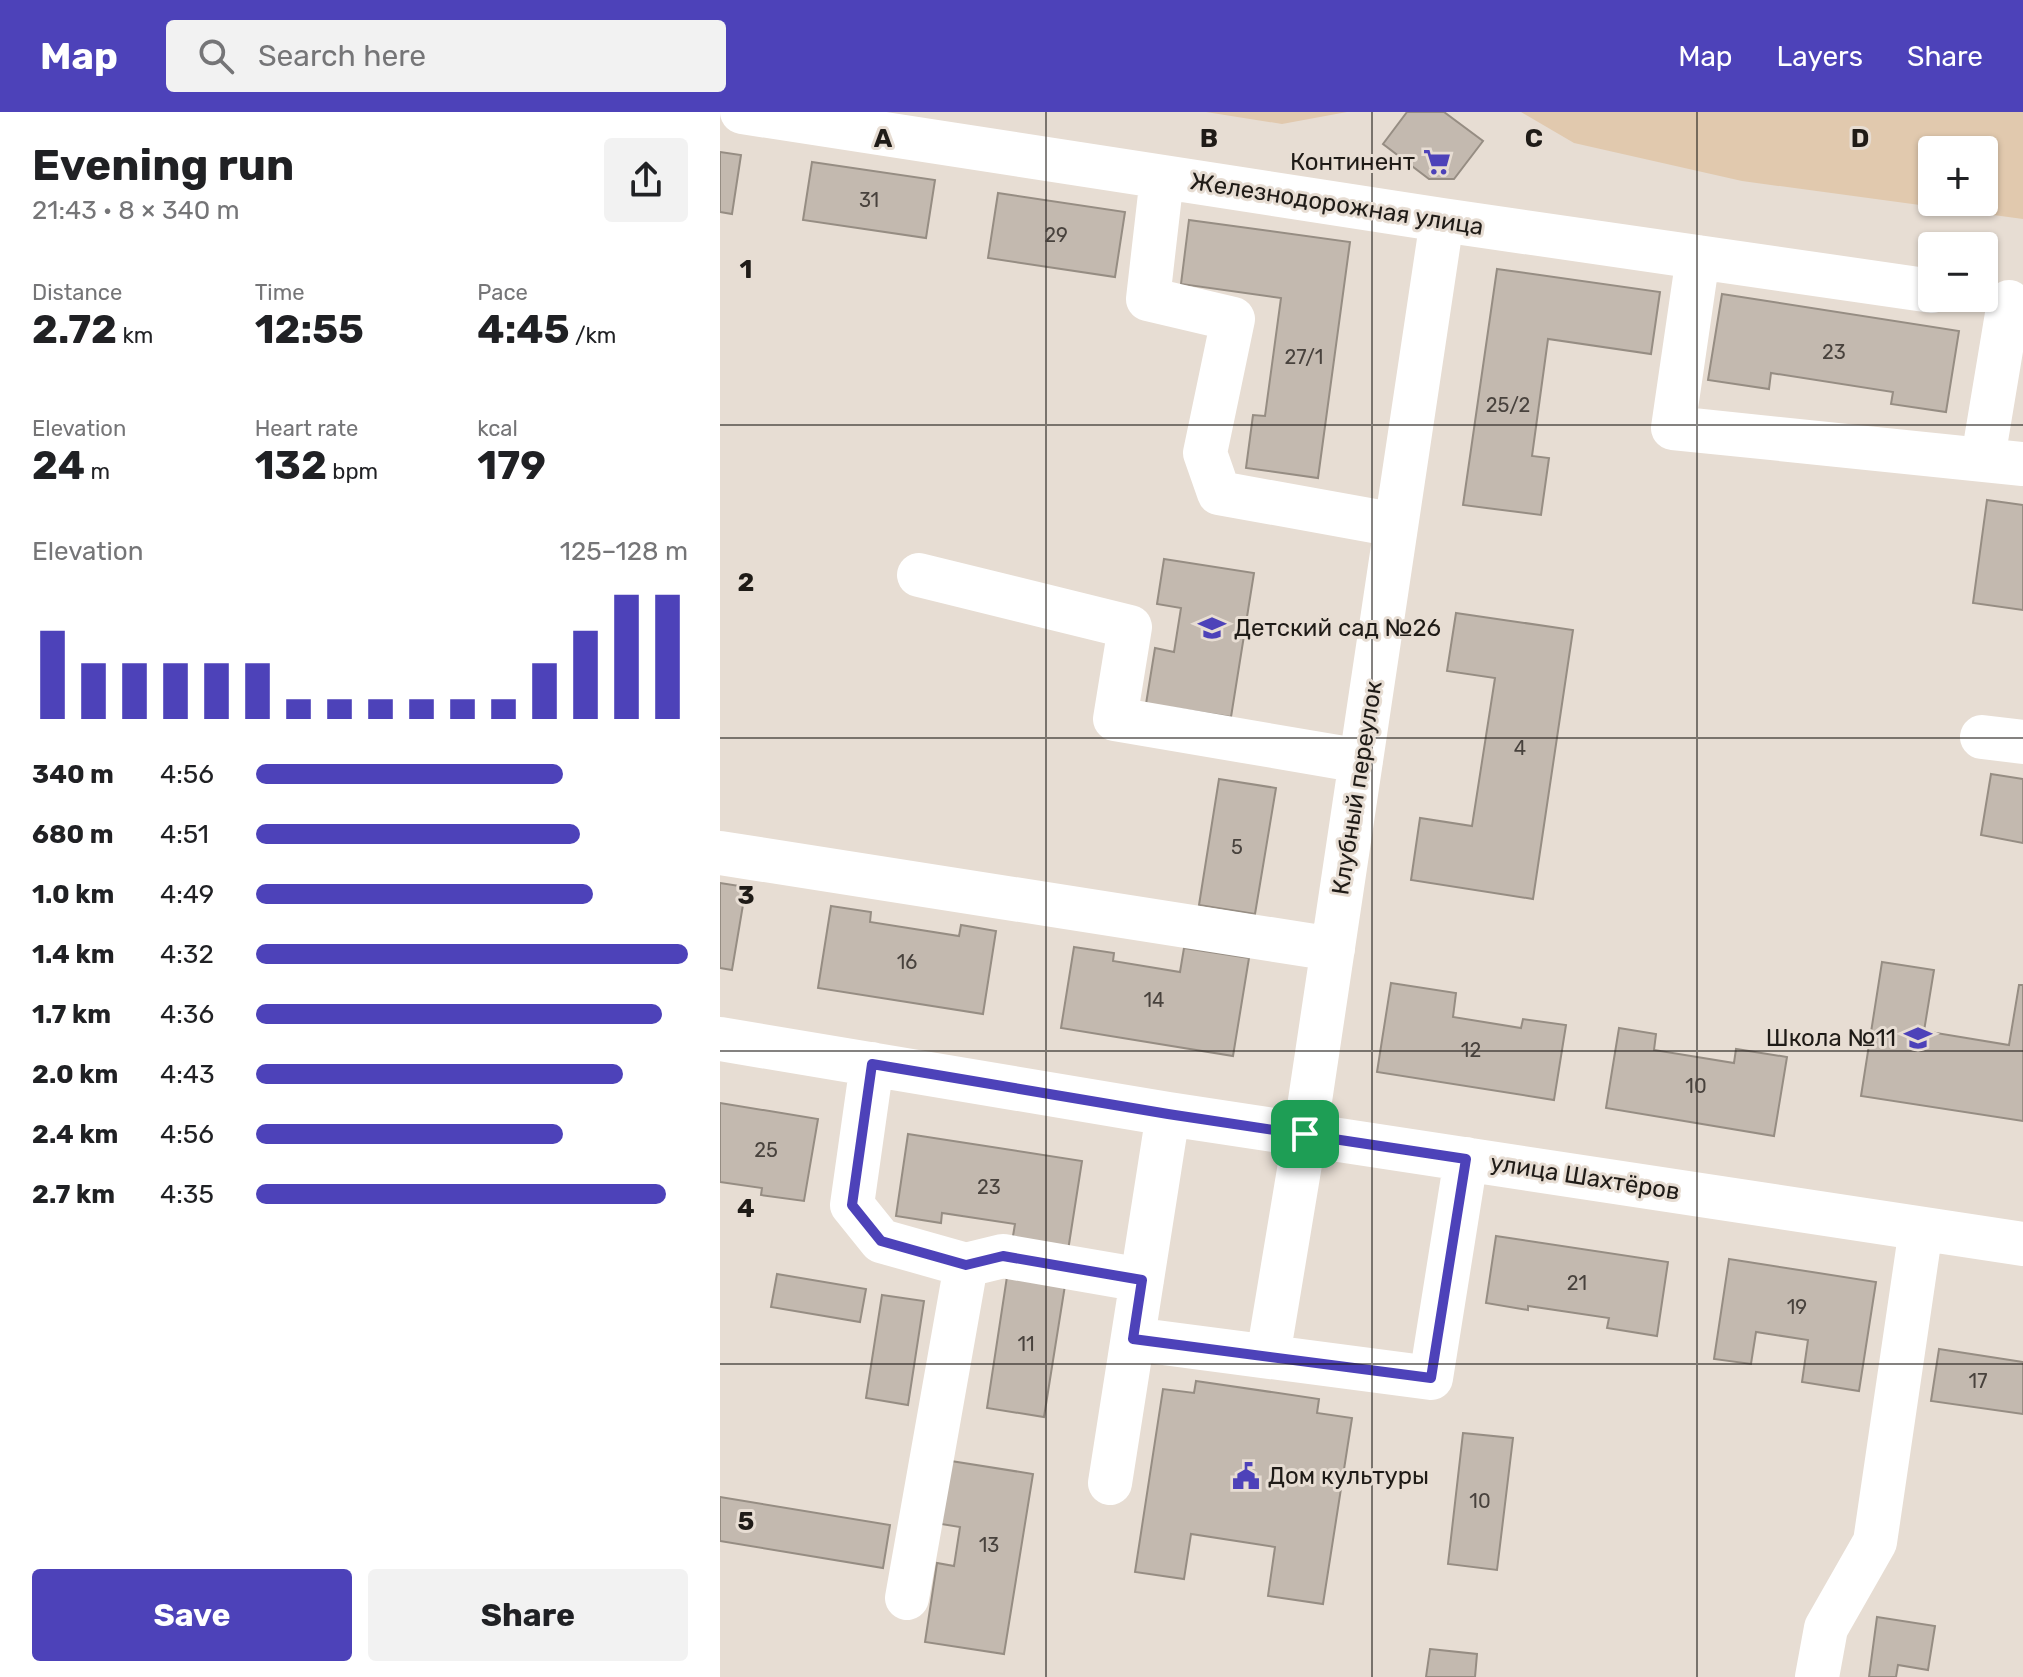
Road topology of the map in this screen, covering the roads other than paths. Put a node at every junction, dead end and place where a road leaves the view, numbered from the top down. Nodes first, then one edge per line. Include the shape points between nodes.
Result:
1 (742, 112) edge
2 (1162, 177) junction
3 (1442, 220) junction
4 (1698, 257) junction
5 (1918, 289) edge
6 (2004, 302) edge
7 (2003, 461) edge
8 (1396, 525) junction
9 (919, 575) dead end
10 (1361, 761) junction
11 (720, 853) edge
12 (1333, 949) junction
13 (720, 1039) edge
14 (872, 1064) junction
15 (1168, 1114) junction
16 (1305, 1134) junction
17 (1466, 1159) junction
18 (1921, 1229) junction
19 (2023, 1244) edge
20 (966, 1265) junction
21 (1142, 1280) junction
22 (1133, 1339) junction
23 (1268, 1356) junction
24 (1110, 1483) dead end
25 (907, 1598) dead end
26 (1817, 1677) edge

1 - 2 street, Железнодорожная улица
2 - 3 street, Железнодорожная улица
2 - 8 street via 1148,299 1233,319 1205,453 1219,493
3 - 4 street, Железнодорожная улица
3 - 8 street, Клубный переулок
4 - 5 street, Железнодорожная улица
4 - 7 street via 1673,428
6 - 7 street
8 - 10 street, Клубный переулок
9 - 10 street via 1130,627 1115,719
10 - 12 street, Клубный переулок
11 - 12 street
12 - 16 street, Клубный переулок
13 - 14 street, улица Шахтёров
14 - 15 street, улица Шахтёров
14 - 20 street via 852,1205 881,1241
15 - 16 street, улица Шахтёров
15 - 21 street
16 - 17 street, улица Шахтёров
16 - 23 street, Клубный переулок
17 - 18 street, улица Шахтёров
17 - 23 street via 1431,1378
18 - 19 street, улица Шахтёров
18 - 26 street via 1875,1542 1826,1628
20 - 21 street via 1003,1256
20 - 25 street
21 - 22 street
22 - 23 street
22 - 24 street

